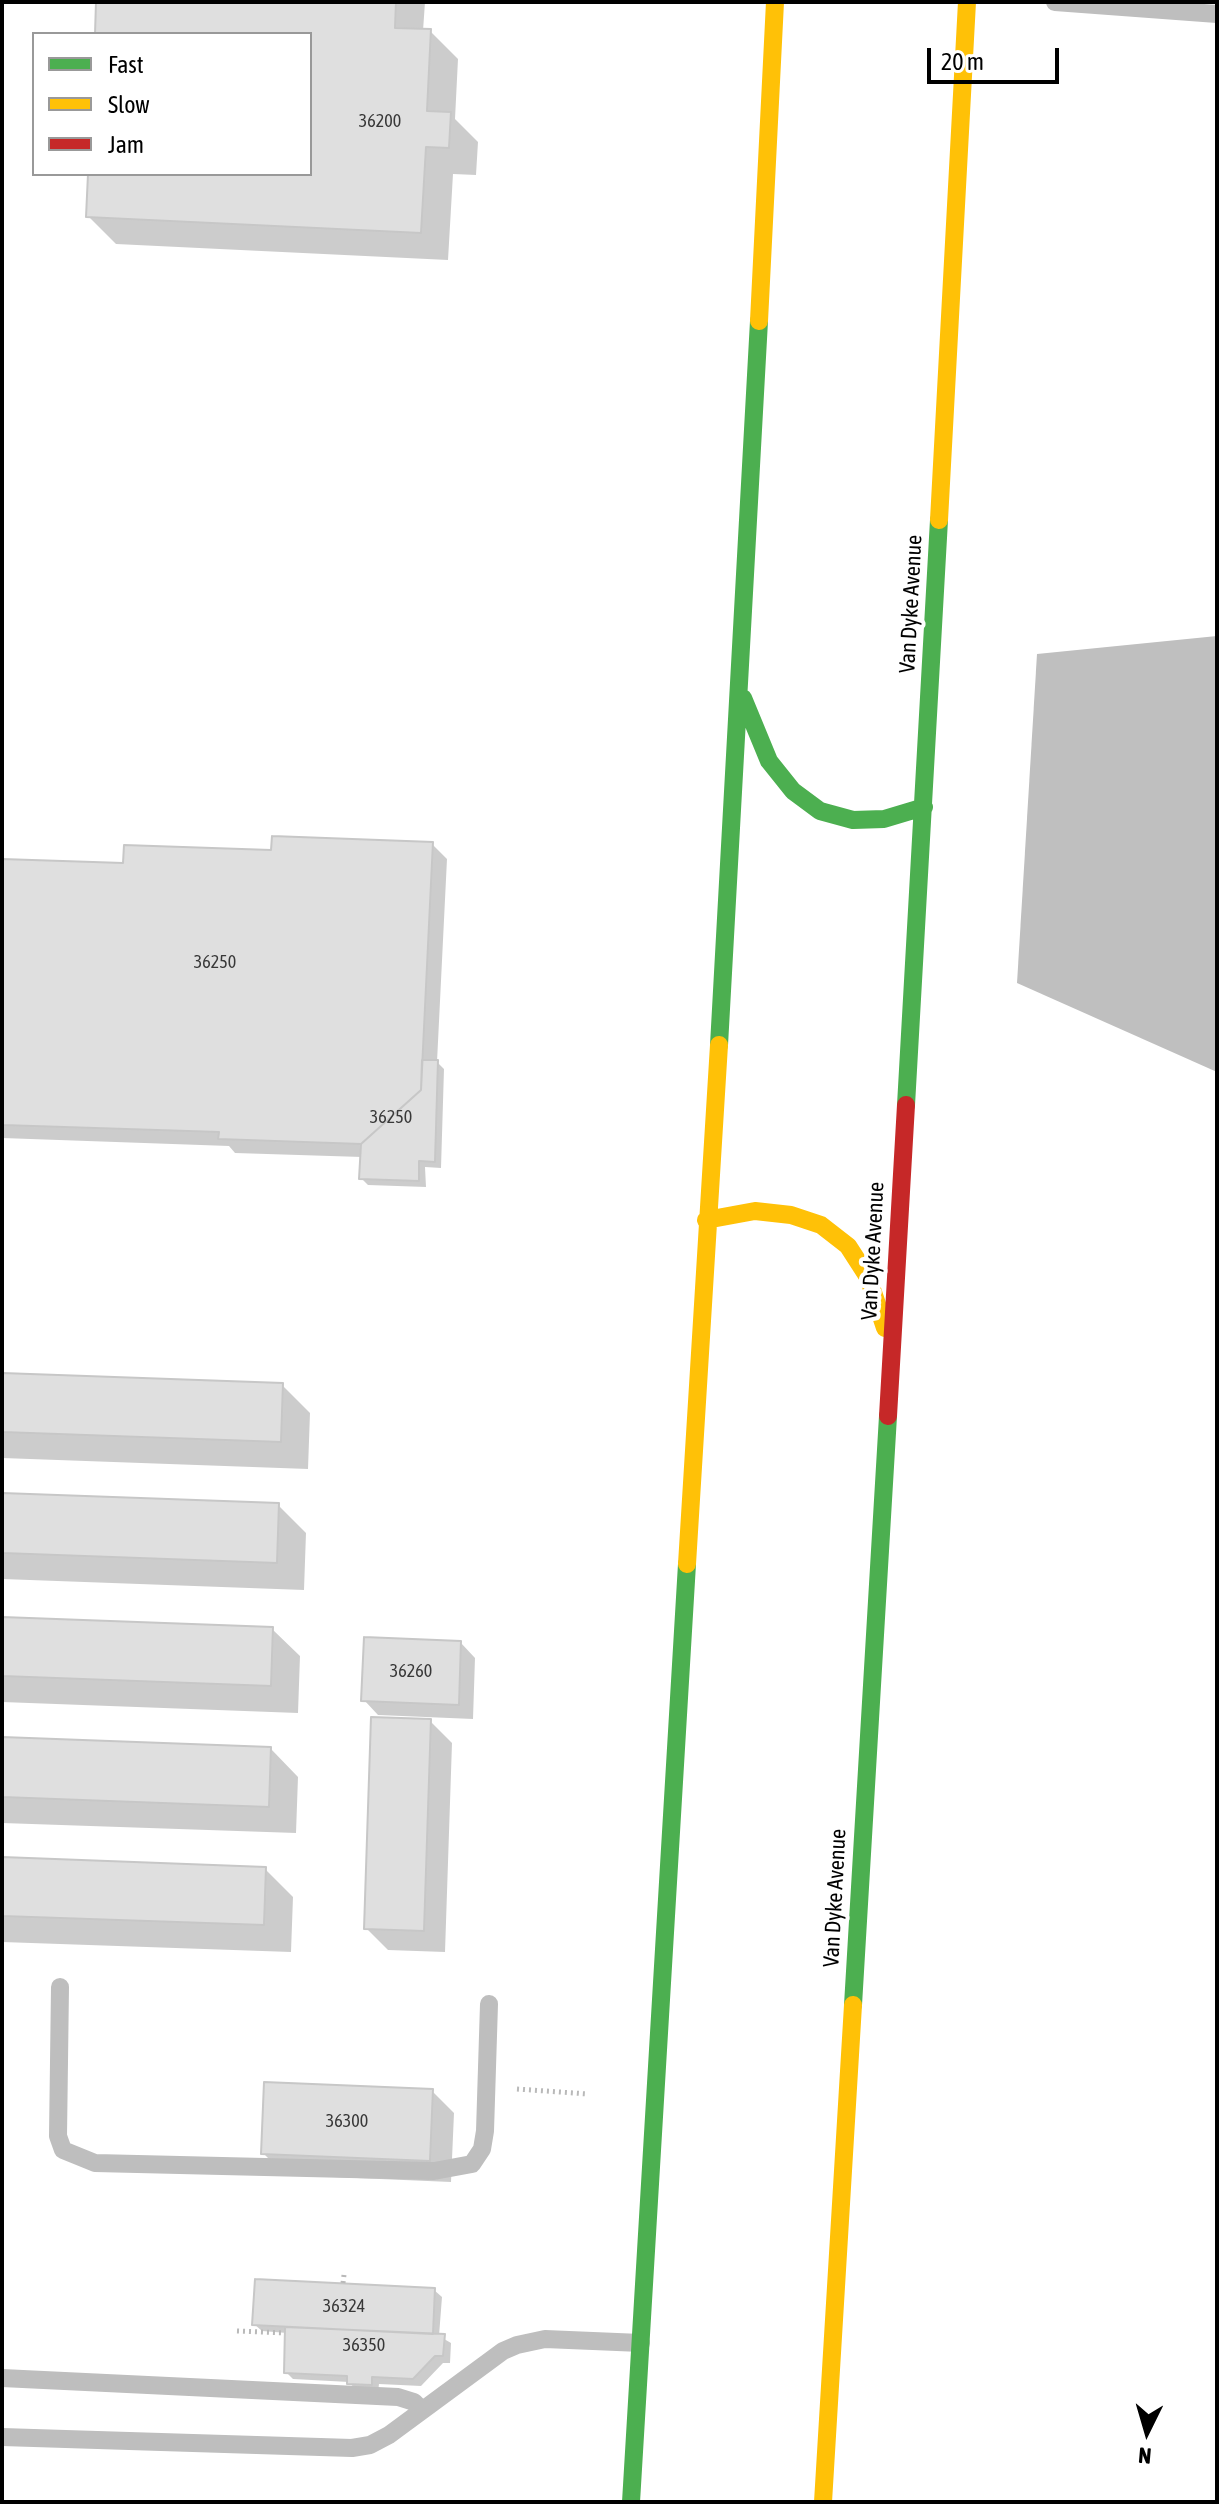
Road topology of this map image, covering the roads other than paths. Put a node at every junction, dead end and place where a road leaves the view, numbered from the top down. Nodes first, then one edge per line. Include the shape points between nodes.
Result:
1 (775, 2) edge
2 (967, 2) edge
3 (1055, 2) edge
4 (1217, 14) edge
5 (740, 689) junction
6 (924, 807) junction
7 (706, 1220) junction
8 (891, 1349) junction
9 (60, 1987) dead end
10 (489, 2004) dead end
11 (641, 2343) junction
12 (2, 2378) edge
13 (422, 2410) junction
14 (2, 2437) edge
15 (631, 2502) edge
16 (823, 2502) edge

1 - 5 main road
2 - 6 main road, Van Dyke Avenue
3 - 4 lane
5 - 6 main road via 769,761 793,791 820,811 853,820 884,819
5 - 7 main road
6 - 8 main road, Van Dyke Avenue
7 - 8 main road via 755,1211 821,1225 848,1246 868,1277
7 - 11 main road
8 - 16 main road, Van Dyke Avenue
9 - 10 lane via 58,2136 63,2150 95,2163 434,2171 472,2164 485,2131
11 - 13 lane via 545,2339 517,2345
11 - 15 main road
12 - 13 lane via 398,2397
13 - 14 lane via 370,2445 352,2448

